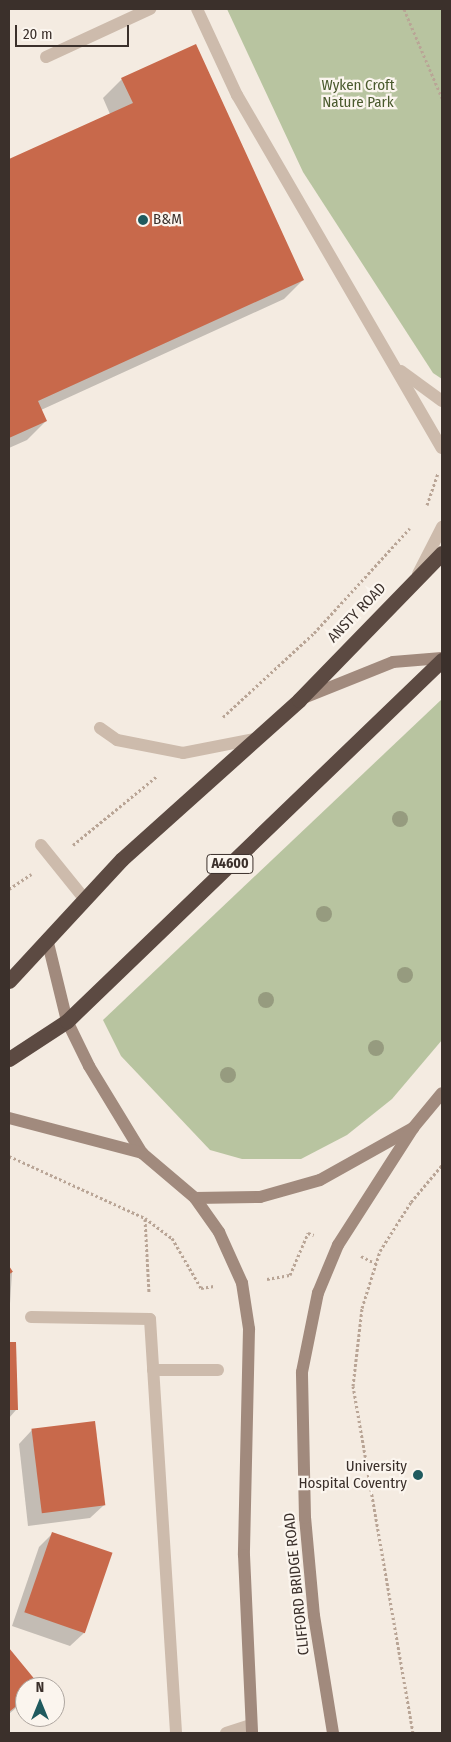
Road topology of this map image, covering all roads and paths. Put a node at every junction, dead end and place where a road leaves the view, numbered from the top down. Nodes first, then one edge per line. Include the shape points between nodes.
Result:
1 (150, 9) edge
2 (197, 9) edge
3 (404, 9) edge
4 (46, 57) dead end
5 (442, 98) edge
6 (397, 368) junction
7 (442, 400) edge
8 (442, 448) edge
9 (442, 469) edge
10 (423, 514) dead end
11 (416, 521) dead end
12 (442, 527) edge
13 (442, 553) edge
14 (416, 577) junction
15 (442, 659) edge
16 (299, 700) junction
17 (220, 720) dead end
18 (100, 728) dead end
19 (254, 739) junction
20 (184, 753) junction
21 (41, 845) dead end
22 (52, 860) junction
23 (83, 897) junction
24 (47, 939) junction
25 (9, 981) edge
26 (67, 1021) junction
27 (9, 1059) edge
28 (442, 1093) edge
29 (9, 1118) edge
30 (412, 1128) junction
31 (142, 1153) junction
32 (9, 1156) edge
33 (442, 1165) edge
34 (195, 1198) junction
35 (145, 1218) junction
36 (338, 1245) junction
37 (242, 1283) junction
38 (218, 1286) dead end
39 (31, 1317) dead end
40 (150, 1319) junction
41 (153, 1370) junction
42 (218, 1370) dead end
43 (251, 1729) edge
44 (176, 1733) edge
45 (226, 1733) edge
46 (333, 1733) edge
47 (413, 1733) edge

1 - 4 street
2 - 6 street via 237,95
3 - 5 path
6 - 7 street
6 - 8 street
9 - 10 path
11 - 17 path via 314,633
12 - 14 street
13 - 14 highway, ANSTY ROAD
14 - 16 highway, ANSTY ROAD
15 - 16 main road via 393,662
15 - 26 highway, A4600
16 - 19 highway, ANSTY ROAD
18 - 20 street via 117,740
19 - 20 street
19 - 23 highway, ANSTY ROAD
20 - 22 path
21 - 22 street
22 - 23 street
23 - 24 highway, ANSTY ROAD
24 - 25 highway
24 - 26 main road
26 - 27 highway, A4600
26 - 31 main road
28 - 30 main road
29 - 31 main road
30 - 34 main road via 320,1180 260,1197
30 - 36 main road, CLIFFORD BRIDGE ROAD
31 - 34 main road
32 - 35 path
33 - 47 path via 411,1202 380,1251 362,1308 354,1386
34 - 37 main road via 219,1232
35 - 38 path via 172,1238 200,1288
35 - 40 path
36 - 37 path via 308,1233 290,1275
36 - 46 main road, CLIFFORD BRIDGE ROAD via 318,1293 302,1372 305,1518 314,1616
37 - 43 main road via 249,1328 244,1555
39 - 40 street
40 - 41 street
41 - 42 street
41 - 44 street
43 - 45 street

